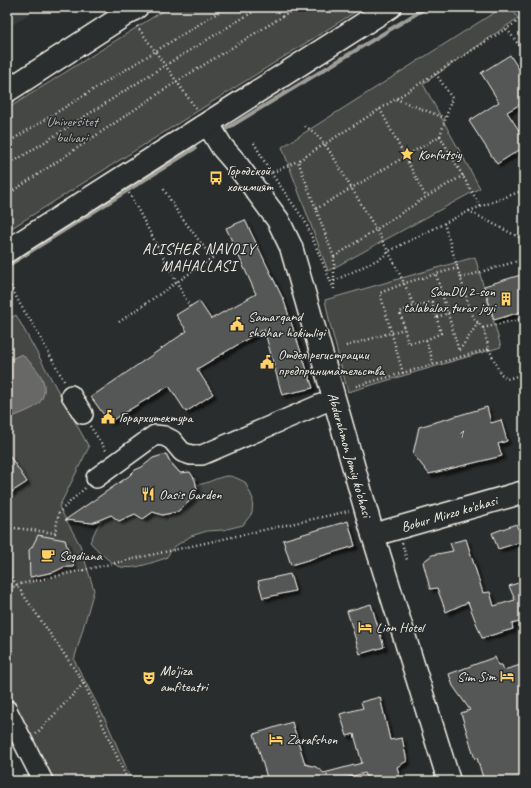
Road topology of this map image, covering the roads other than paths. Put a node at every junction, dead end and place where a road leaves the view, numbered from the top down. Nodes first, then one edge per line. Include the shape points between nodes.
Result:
1 (390, 7) edge
2 (133, 12) edge
3 (7, 91) edge
4 (200, 119) junction
5 (7, 251) edge
6 (71, 395) road end
7 (335, 399) junction
8 (83, 414) road end
9 (96, 478) road end
10 (524, 492) edge
11 (373, 535) junction
12 (7, 710) edge
13 (43, 781) edge
14 (449, 781) edge

1 - 4 main road
2 - 3 main road
4 - 5 main road
4 - 7 main road, Abdurahmon Jomiy ko'chasi via 278,220 291,247
6 - 8 street
7 - 9 street via 202,455 182,452 172,440 164,436 155,436
7 - 11 main road, Abdurahmon Jomiy ko'chasi
10 - 11 main road, Bobur Mirzo ko'chasi
11 - 14 main road, Abdurahmon Jomiy ko'chasi
12 - 13 street

